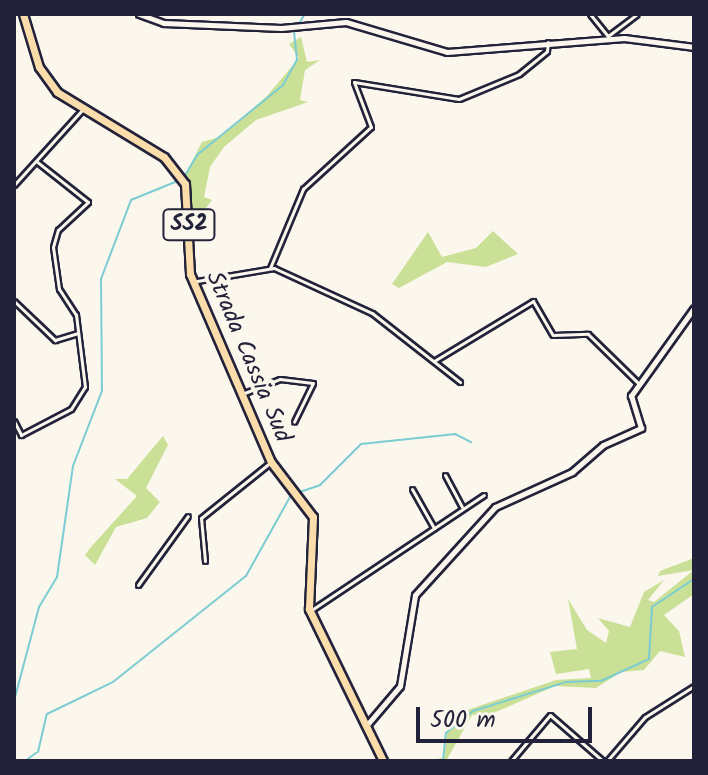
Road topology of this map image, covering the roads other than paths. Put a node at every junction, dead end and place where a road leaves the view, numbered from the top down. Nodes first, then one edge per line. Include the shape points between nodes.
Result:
1 (23, 14) edge
2 (139, 14) edge
3 (590, 14) edge
4 (637, 14) edge
5 (608, 38) junction
6 (548, 42) junction
7 (694, 47) edge
8 (83, 109) junction
9 (36, 161) junction
10 (14, 185) edge
11 (270, 268) junction
12 (193, 281) junction
13 (14, 301) edge
14 (694, 308) edge
15 (80, 331) junction
16 (434, 361) junction
17 (460, 382) dead end
18 (639, 384) junction
19 (242, 394) junction
20 (14, 421) edge
21 (294, 422) dead end
22 (271, 462) junction
23 (445, 475) dead end
24 (412, 489) dead end
25 (484, 495) dead end
26 (463, 509) junction
27 (188, 516) dead end
28 (434, 528) junction
29 (205, 561) dead end
30 (138, 585) dead end
31 (310, 611) junction
32 (694, 686) edge
33 (366, 726) junction
34 (383, 761) edge
35 (511, 761) edge
36 (605, 761) edge

1 - 8 main road, Strada Cassia Sud / SS2 via 42,75
2 - 6 street via 164,23 293,28 350,23 447,52
3 - 5 street
4 - 5 street
5 - 6 street
5 - 7 street
6 - 11 street via 547,51 519,74 459,99 354,82 371,127 303,189
8 - 9 street
8 - 12 main road, Strada Cassia Sud / SS2 via 164,157 182,178
9 - 10 street
9 - 15 street via 75,184 88,202 58,230 53,247 59,289
11 - 12 street
11 - 16 street via 372,313
12 - 19 main road, Strada Cassia Sud / SS2
13 - 15 street via 55,340
14 - 18 street
15 - 20 street via 81,399 21,435
16 - 17 street
16 - 18 street via 533,301 553,335 588,334
18 - 33 street via 629,403 641,428 610,440 572,472 495,507 418,591 400,686
19 - 21 street via 280,379 315,385
19 - 22 main road, Strada Cassia Sud / SS2
22 - 29 street via 201,518
22 - 31 main road, Strada Cassia Sud / SS2 via 314,522 305,588
23 - 26 street
24 - 28 street
25 - 26 street
26 - 28 street
27 - 30 street
28 - 31 street
31 - 33 main road, Strada Cassia Sud / SS2
32 - 36 street via 645,717
33 - 34 main road, Strada Cassia Sud / SS2
35 - 36 street via 550,715

